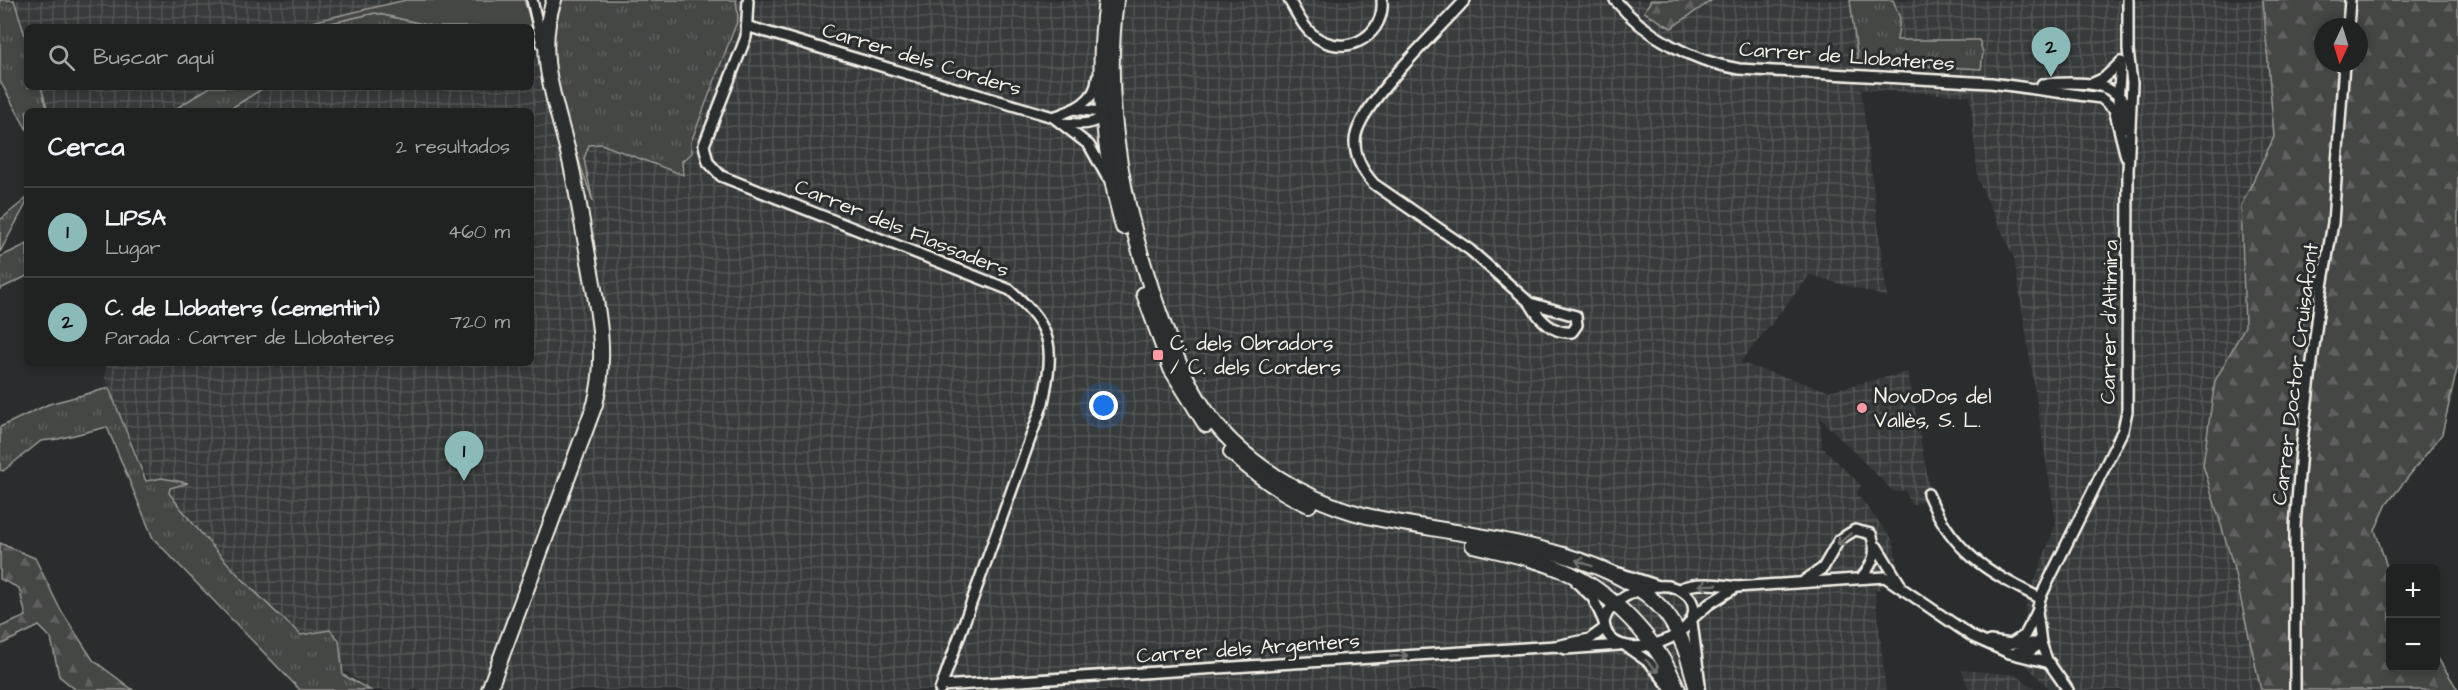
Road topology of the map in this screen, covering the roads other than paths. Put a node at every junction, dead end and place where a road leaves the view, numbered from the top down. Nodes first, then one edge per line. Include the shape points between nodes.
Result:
1 (532, 0) edge
2 (554, 0) edge
3 (748, 0) edge
4 (1106, 0) edge
5 (1116, 0) edge
6 (1289, 0) edge
7 (1382, 0) edge
8 (1465, 0) edge
9 (1615, 0) edge
10 (2128, 0) edge
11 (2350, 0) edge
12 (2349, 18) edge
13 (1114, 23) junction
14 (746, 26) junction
15 (1102, 45) junction
16 (2128, 50) junction
17 (2121, 62) junction
18 (546, 63) junction
19 (2343, 72) edge
20 (2091, 84) junction
21 (2025, 86) junction
22 (2104, 93) junction
23 (2122, 95) junction
24 (1073, 109) junction
25 (1104, 116) junction
26 (1057, 120) junction
27 (2123, 140) junction
28 (2128, 171) junction
29 (1123, 185) junction
30 (1117, 205) junction
31 (1130, 252) junction
32 (1530, 303) junction
33 (1185, 377) junction
34 (1238, 458) junction
35 (1283, 481) junction
36 (1928, 494) dead end
37 (1302, 502) junction
38 (1330, 504) junction
39 (1352, 512) junction
40 (1396, 522) junction
41 (1367, 525) junction
42 (1477, 541) junction
43 (1877, 547) junction
44 (1607, 572) junction
45 (1573, 575) junction
46 (1862, 577) junction
47 (1796, 584) junction
48 (1900, 584) junction
49 (1659, 586) junction
50 (1736, 587) junction
51 (1679, 589) junction
52 (1640, 590) junction
53 (2040, 598) junction
54 (1614, 605) junction
55 (2037, 612) junction
56 (1693, 619) junction
57 (1605, 625) junction
58 (1678, 634) junction
59 (2041, 643) junction
60 (1651, 644) junction
61 (1556, 646) junction
62 (1623, 646) junction
63 (2010, 648) junction
64 (2050, 663) junction
65 (941, 688) edge
66 (2067, 688) edge
67 (489, 690) edge
68 (1672, 690) edge
69 (1678, 690) edge
70 (1699, 690) edge
71 (2295, 690) edge

1 - 18 street
2 - 18 street
3 - 14 street, Carrer dels Flassaders
4 - 15 street
5 - 13 street
6 - 7 street via 1310,32 1320,40 1342,46 1367,37 1377,27
8 - 32 street via 1369,107 1355,142 1365,173 1374,184 1470,250
9 - 21 street, Carrer de Llobateres via 1664,43 1719,66
10 - 16 street, Carrer d'Altimira
11 - 12 street
13 - 25 street via 1110,36 1110,109
13 - 29 street via 1114,113
14 - 26 street, Carrer dels Corders
14 - 65 street, Carrer dels Flassaders via 746,37 704,146 708,162 721,176 1010,290 1034,311 1047,334 1051,364 1043,403
15 - 24 street via 1097,85 1086,102
15 - 25 street
16 - 17 street, Carrer d'Altimira
16 - 23 street, Carrer d'Altimira via 2132,68
17 - 20 street, Carrer d'Altimira
17 - 23 street, Carrer d'Altimira
18 - 67 street via 578,204 598,316 602,366 595,404
19 - 71 street, Carrer Doctor Cruisafont via 2333,223 2301,450 2295,527
20 - 21 street, Carrer de Llobateres
20 - 22 street, Carrer de Llobateres
21 - 22 street, Carrer de Llobateres
22 - 23 street
22 - 27 street, Carrer d'Altimira via 2114,109
23 - 27 street, Carrer d'Altimira
23 - 28 street, Carrer d'Altimira via 2130,111
24 - 25 street via 1101,112
24 - 26 street
25 - 26 street, Carrer dels Corders via 1098,122 1084,125
25 - 29 street via 1111,127 1117,177
25 - 30 street
26 - 30 street, Carrer dels Corders via 1089,145 1103,167
27 - 28 street, Carrer d'Altimira
28 - 53 street, Carrer d'Altimira via 2128,388 2123,430
29 - 33 street via 1151,290
30 - 31 street
31 - 33 street via 1136,258
31 - 34 street via 1171,369 1195,410
32 - 32 street via 1554,330 1572,332 1577,326 1576,316 1570,313
33 - 34 street via 1197,406
33 - 35 street via 1232,443
34 - 35 street via 1269,478
34 - 37 street via 1285,494
35 - 37 street
35 - 38 street
36 - 53 street via 1938,517 1963,550 1997,577
37 - 38 street
37 - 41 street
38 - 39 street
39 - 40 street
39 - 41 street via 1352,516 1365,520
40 - 41 street
40 - 42 street
41 - 42 street
44 -> 42 street via 1554,553
42 - 45 street
43 - 46 street via 1872,565
43 -> 47 street via 1871,534 1856,530 1839,540 1824,568
43 - 48 street
44 - 49 street
44 - 52 street
45 - 54 street
45 - 57 street via 1593,598
46 - 47 street
46 - 48 street via 1885,577
47 - 50 street
48 - 63 street via 1973,637
49 - 51 street
49 - 52 street
50 -> 51 street via 1691,585
50 - 56 street
51 - 56 street via 1690,598
52 - 54 street
52 - 58 street via 1663,610
53 - 55 street, Carrer d'Altimira
54 - 57 street
54 - 60 street
55 - 59 street, Carrer d'Altimira
55 - 63 street via 2025,634
56 - 58 street
56 - 70 street
57 - 61 street, Carrer dels Argenters via 1590,639
57 - 62 street via 1611,639
58 - 60 street, Carrer dels Argenters
58 - 70 street
59 - 63 street via 2032,650
59 - 64 street, Carrer d'Altimira
60 - 62 street, Carrer dels Argenters
60 - 69 street
61 - 62 street, Carrer dels Argenters
65 -> 61 street, Carrer dels Argenters
62 -> 68 street via 1650,663
63 - 64 street
64 - 66 street, Carrer d'Altimira

